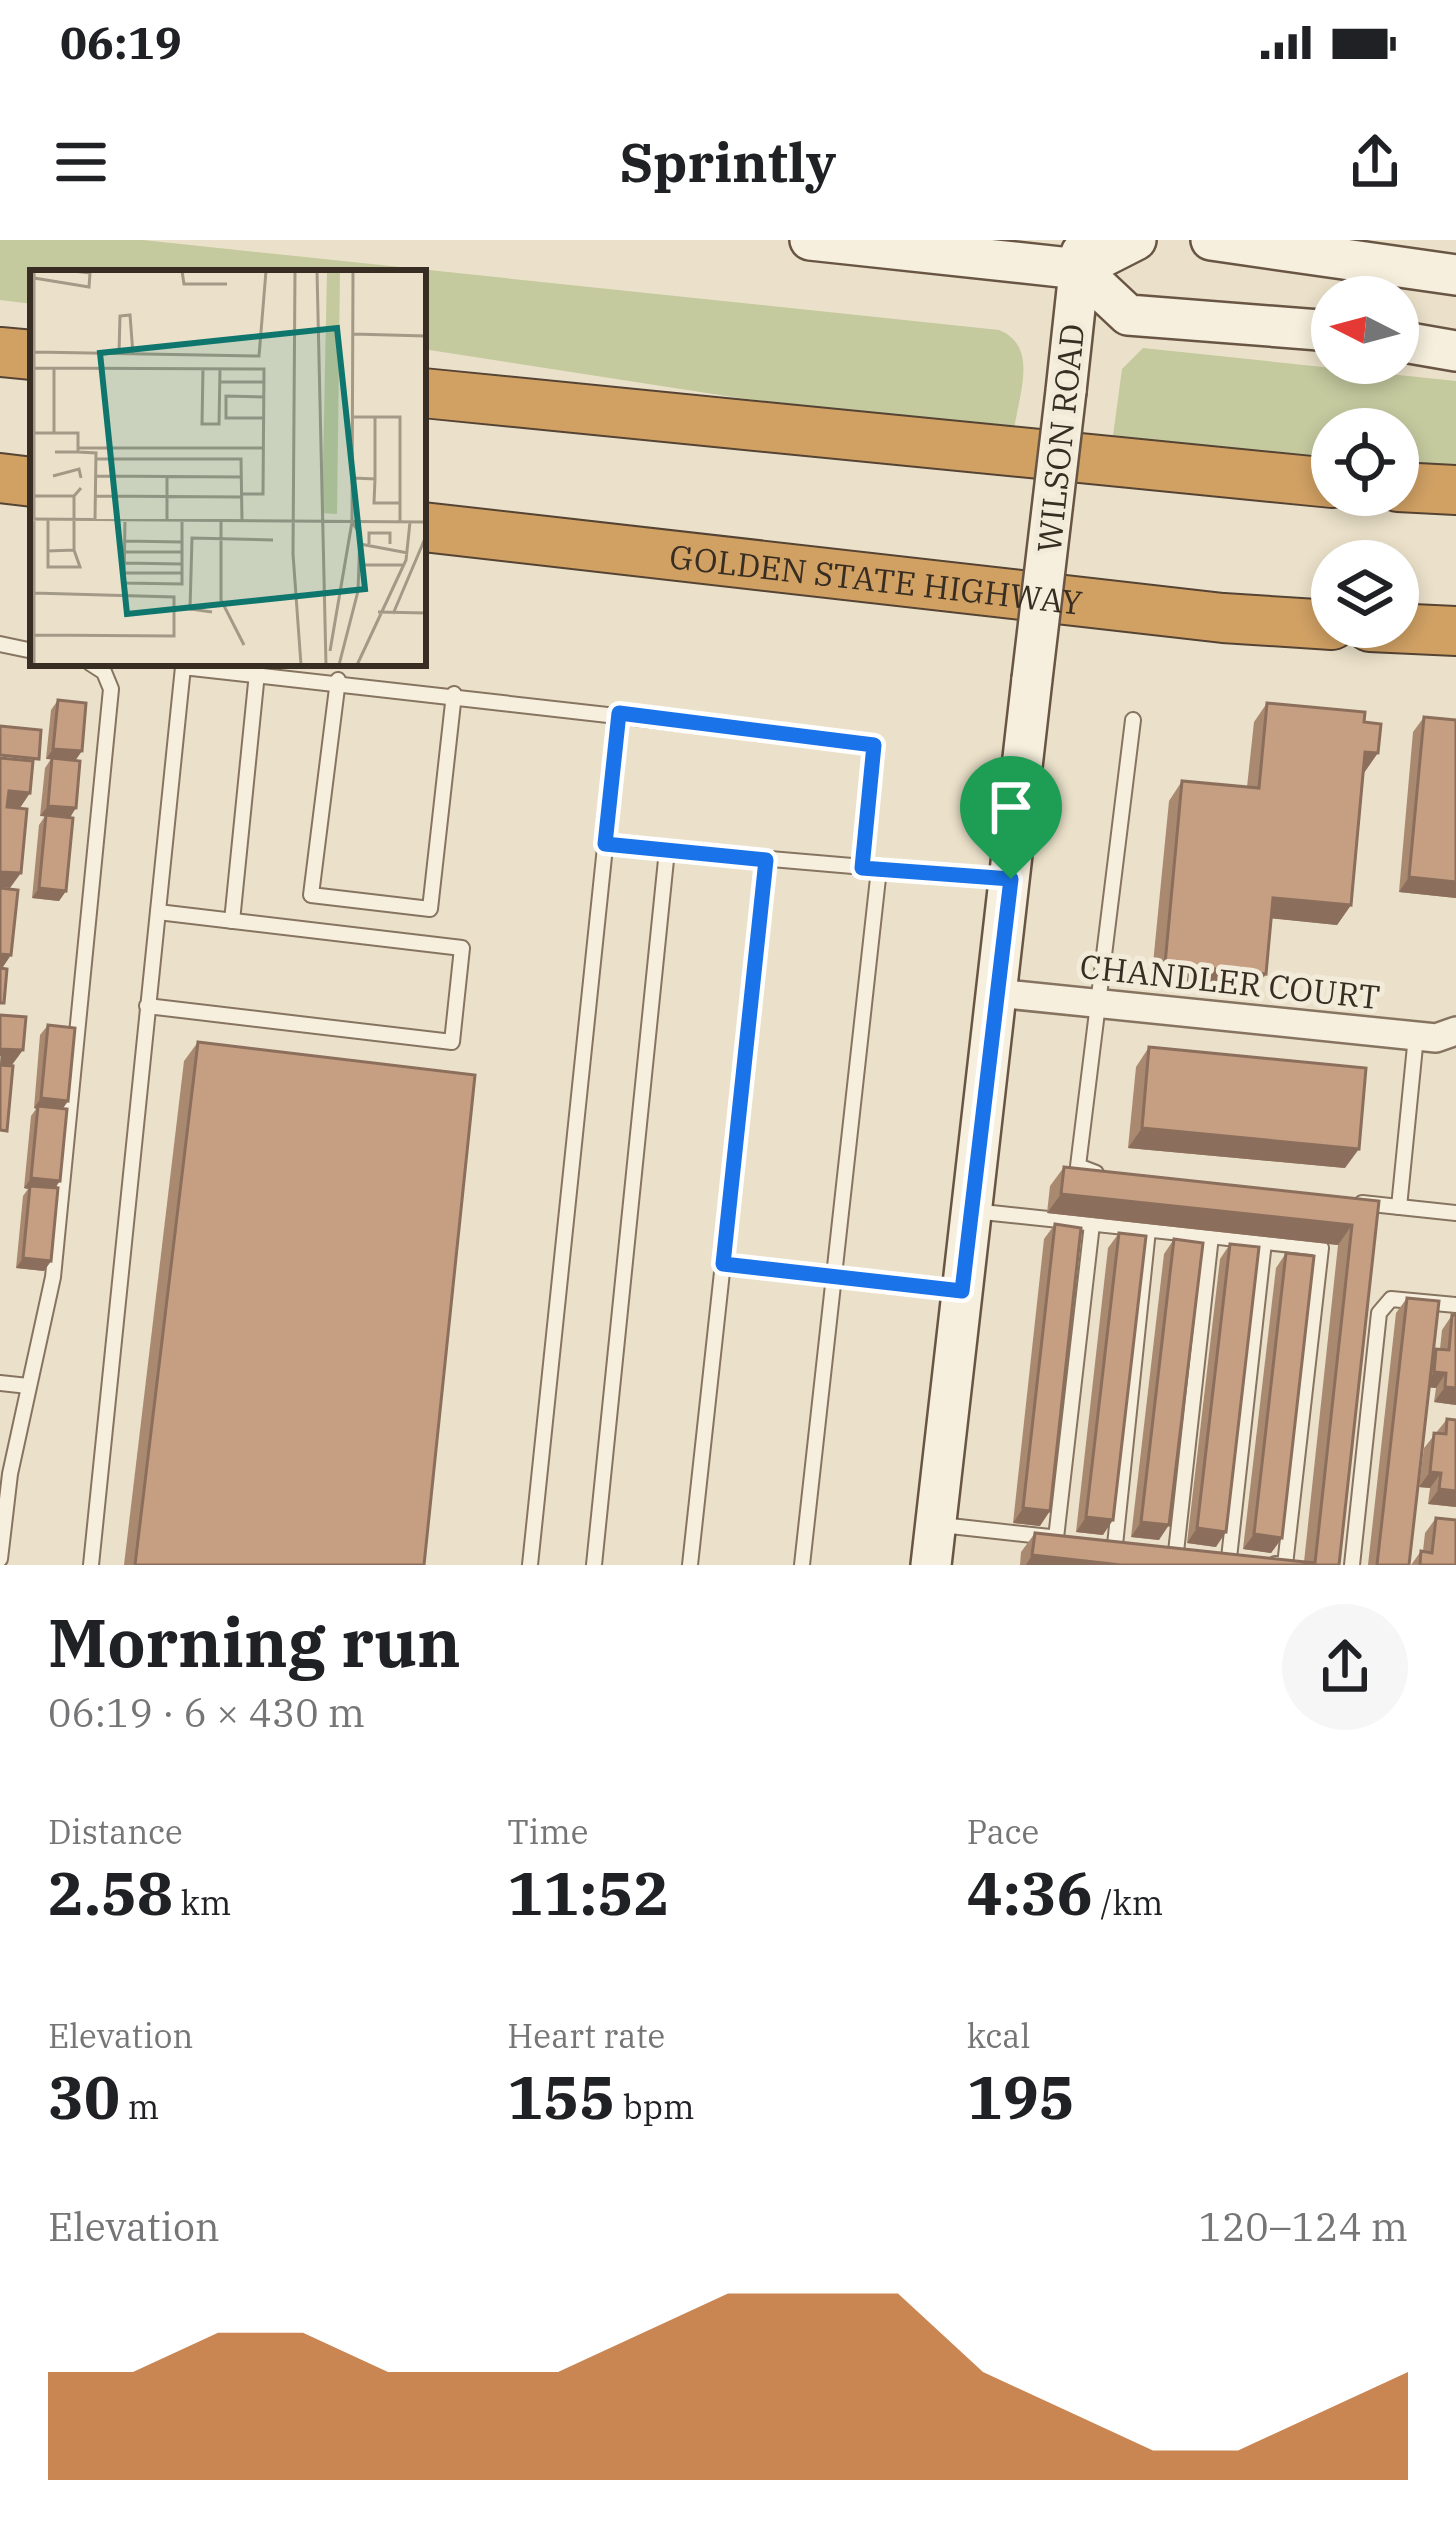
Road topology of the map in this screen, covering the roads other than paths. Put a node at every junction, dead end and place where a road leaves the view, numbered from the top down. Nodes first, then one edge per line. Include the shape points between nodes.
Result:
1 (1136, 240) edge
2 (1210, 240) edge
3 (829, 241) edge
4 (1322, 247) edge
5 (1081, 254) edge
6 (1456, 275) edge
7 (1311, 329) edge
8 (1419, 344) edge
9 (1456, 351) edge
10 (0, 352) edge
11 (30, 355) edge
12 (426, 393) edge
13 (0, 478) edge
14 (30, 482) edge
15 (1311, 482) edge
16 (1419, 488) edge
17 (1456, 490) edge
18 (426, 527) edge
19 (1311, 624) edge
20 (1419, 629) edge
21 (1456, 631) edge
22 (0, 644) edge
23 (30, 650) edge
24 (95, 666) edge
25 (257, 673) junction
26 (338, 680) junction
27 (454, 694) junction
28 (619, 713) junction
29 (1132, 720) dead end
30 (605, 844) junction
31 (667, 850) junction
32 (766, 860) junction
33 (862, 868) junction
34 (878, 869) junction
35 (1011, 879) junction
36 (158, 912) junction
37 (232, 921) junction
38 (997, 993) junction
39 (1102, 1004) junction
40 (147, 1006) junction
41 (1456, 1030) edge
42 (1416, 1036) junction
43 (1121, 1176) edge
44 (1340, 1201) edge
45 (1399, 1207) junction
46 (972, 1211) junction
47 (1456, 1214) edge
48 (1092, 1224) junction
49 (1148, 1230) junction
50 (1211, 1236) junction
51 (1264, 1242) junction
52 (723, 1264) junction
53 (833, 1276) junction
54 (962, 1291) junction
55 (1456, 1305) edge
56 (0, 1383) edge
57 (28, 1386) junction
58 (7, 1458) edge
59 (936, 1525) junction
60 (1056, 1538) junction
61 (1076, 1540) edge
62 (1096, 1543) edge
63 (1115, 1545) junction
64 (1136, 1547) edge
65 (1156, 1550) edge
66 (1176, 1552) junction
67 (1194, 1554) edge
68 (1211, 1556) edge
69 (1229, 1558) junction
70 (0, 1559) edge
71 (1248, 1561) edge
72 (1266, 1563) edge
73 (92, 1565) edge
74 (530, 1565) edge
75 (594, 1565) edge
76 (690, 1565) edge
77 (802, 1565) edge
78 (931, 1565) edge
79 (1352, 1565) edge

1 - 5 street
2 - 4 street
3 - 5 street
4 - 6 street
5 - 7 street via 1127,315
5 - 35 street, WILSON ROAD, bridge
8 - 9 street
10 - 11 highway
12 - 15 highway
13 - 14 highway
16 - 17 highway
18 - 19 highway, GOLDEN STATE HIGHWAY
20 - 21 highway
22 - 23 lane
24 - 57 lane via 111,689 53,1277
25 - 26 lane
25 - 36 lane via 183,667
25 - 37 lane
26 - 27 lane
26 - 27 lane via 311,895 430,909
27 - 28 lane
28 - 30 lane
28 - 33 lane via 874,745
29 - 39 lane
30 - 31 lane
30 - 74 lane
31 - 32 lane
31 - 75 lane
32 - 33 lane
32 - 52 lane
33 - 34 lane
34 - 35 lane
34 - 53 lane
35 - 38 street, WILSON ROAD
36 - 37 lane
36 - 40 lane
37 - 40 lane via 462,947 452,1042
38 - 39 street, CHANDLER COURT
38 - 46 street, WILSON ROAD
39 - 42 street, CHANDLER COURT
39 - 43 lane via 1078,1166
40 - 73 lane
41 - 42 street, CHANDLER COURT
42 - 45 lane
44 - 45 lane
45 - 47 lane
46 - 48 lane
46 - 54 street, WILSON ROAD
48 - 49 lane
48 - 60 lane
49 - 50 lane
49 - 63 lane
50 - 51 lane
50 - 66 lane
51 - 69 lane
51 - 72 lane via 1321,1248 1285,1565
52 - 53 lane
52 - 76 lane
53 - 54 lane
53 - 77 lane
54 - 59 street, WILSON ROAD
55 - 79 lane via 1390,1299 1379,1313
56 - 57 lane
57 - 58 lane
58 - 70 lane
59 - 60 lane
59 - 78 street, WILSON ROAD
60 - 61 lane
62 - 63 lane
63 - 64 lane
65 - 66 lane
66 - 67 lane
68 - 69 lane
69 - 71 lane

